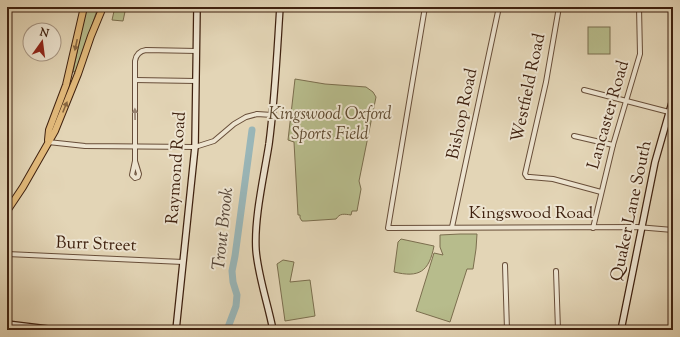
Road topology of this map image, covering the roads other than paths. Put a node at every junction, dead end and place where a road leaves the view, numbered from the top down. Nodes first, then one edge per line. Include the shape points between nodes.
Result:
1 (84, 7) edge
2 (102, 7) edge
3 (197, 7) edge
4 (280, 7) edge
5 (425, 7) edge
6 (499, 7) edge
7 (559, 7) edge
8 (639, 7) edge
9 (197, 51) junction
10 (135, 80) junction
11 (196, 81) junction
12 (584, 90) dead end
13 (673, 99) edge
14 (626, 101) junction
15 (669, 112) junction
16 (272, 115) junction
17 (574, 136) dead end
18 (48, 142) junction
19 (613, 145) junction
20 (135, 146) junction
21 (195, 146) junction
22 (135, 161) dead end
23 (601, 192) junction
24 (7, 211) edge
25 (452, 227) junction
26 (642, 227) junction
27 (593, 228) junction
28 (673, 230) edge
29 (7, 254) edge
30 (183, 262) junction
31 (505, 265) dead end
32 (556, 271) dead end
33 (7, 324) edge
34 (55, 330) edge
35 (176, 330) edge
36 (274, 330) edge
37 (508, 330) edge
38 (558, 330) edge
39 (621, 330) edge

1 -> 18 main road via 68,77
18 -> 2 main road via 78,74
3 - 9 main road, Raymond Road
4 - 16 main road
5 - 25 street, Kingswood Road via 388,228
6 - 25 street, Bishop Road
7 - 23 street, Westfield Road via 546,82 525,174 527,177 553,179
8 - 14 street, Lancaster Road via 640,54
9 - 10 street via 140,52 135,59
9 - 11 main road, Raymond Road
10 - 11 street
20 -> 10 street
11 - 21 main road, Raymond Road
12 - 14 street
13 - 15 main road, Quaker Lane South
14 - 15 street
14 - 19 street, Lancaster Road
15 - 26 main road, Quaker Lane South via 655,162
16 - 21 street via 257,114 246,117 214,141
16 - 36 main road via 256,239 257,259
17 - 19 street
18 - 20 street via 85,146
18 - 24 main road
19 - 23 street, Lancaster Road
20 - 21 street
20 - 22 street
21 - 30 main road, Raymond Road
23 - 27 street, Lancaster Road
25 - 27 street, Kingswood Road
26 - 27 street, Kingswood Road
26 - 28 street, Kingswood Road
26 - 39 main road, Quaker Lane South
29 - 30 street, Burr Street
30 - 35 main road, Raymond Road
31 - 37 street
32 - 38 street
33 - 34 main road

